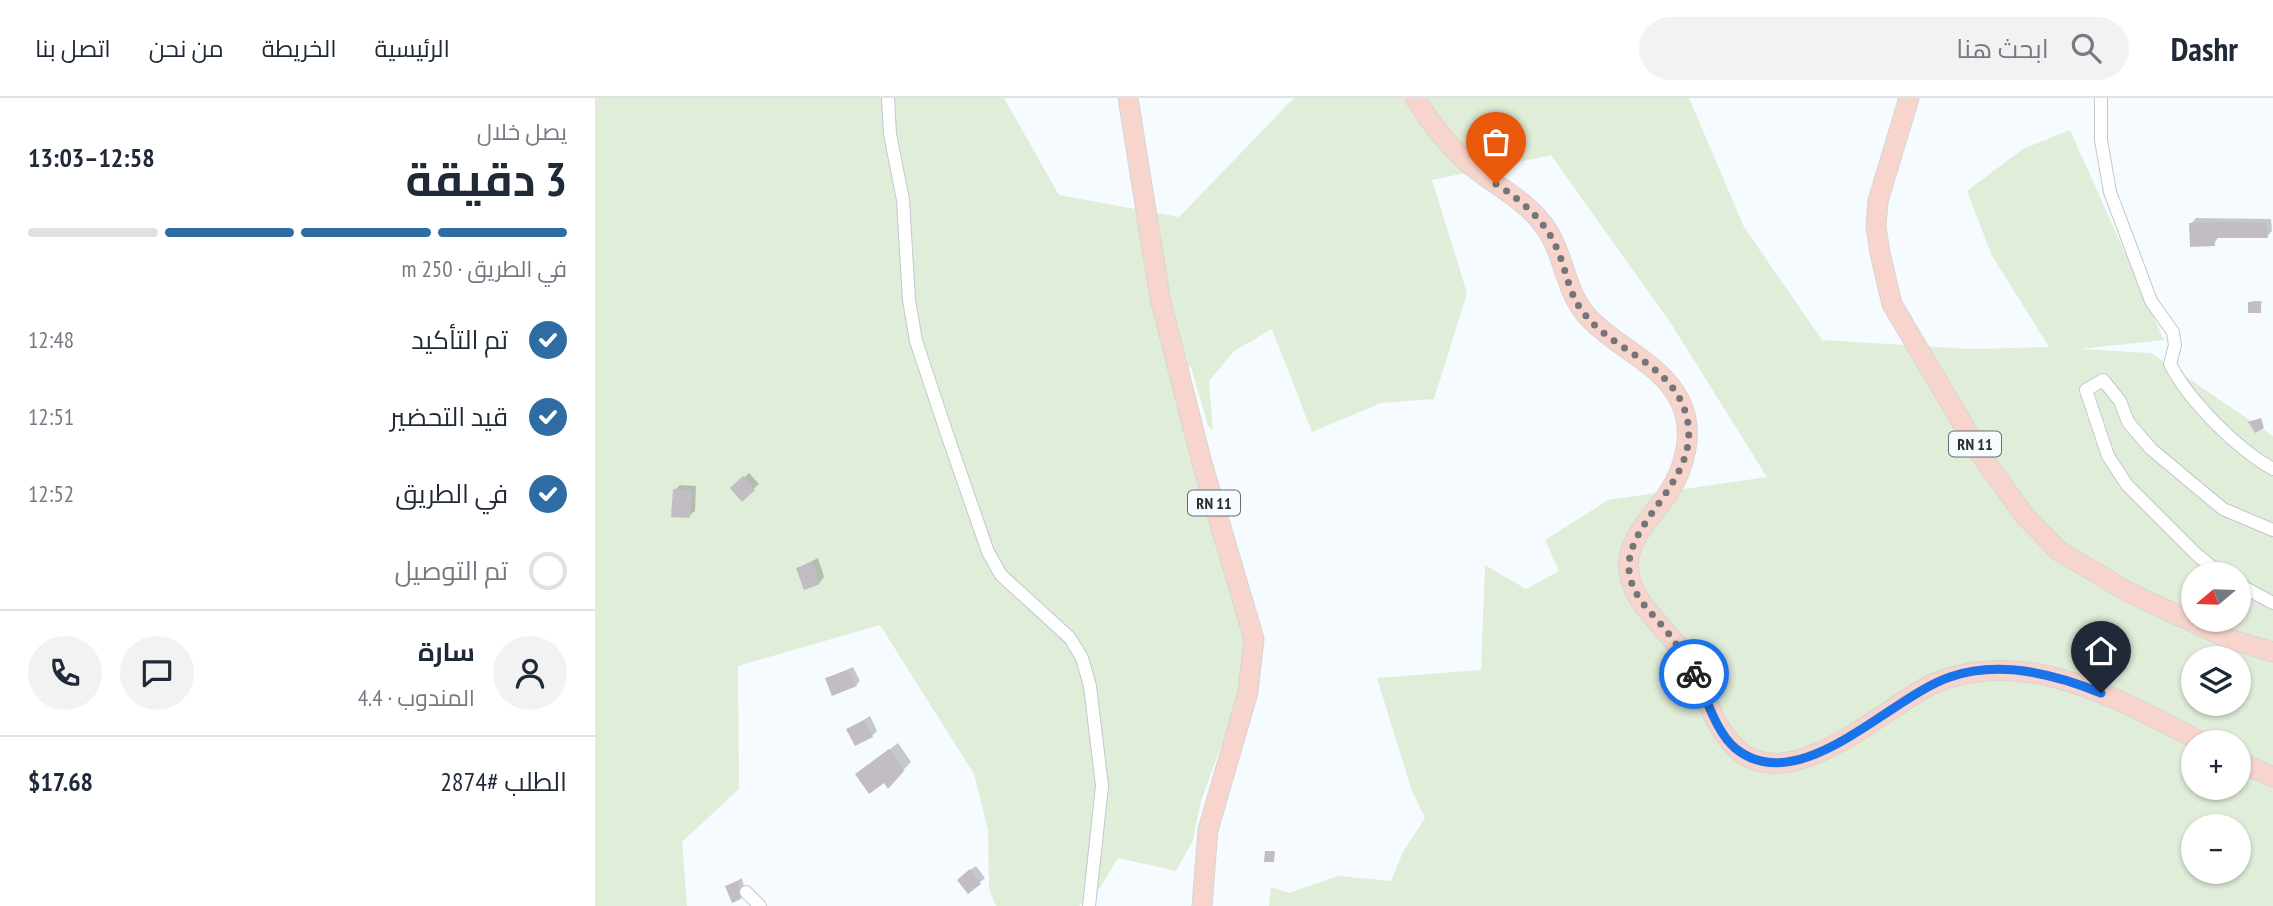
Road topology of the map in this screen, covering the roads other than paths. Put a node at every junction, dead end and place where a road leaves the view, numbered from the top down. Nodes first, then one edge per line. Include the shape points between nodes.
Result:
1 (888, 98) edge
2 (1128, 98) edge
3 (1415, 98) edge
4 (1909, 98) edge
5 (2101, 98) edge
6 (2273, 469) edge
7 (2273, 530) edge
8 (2206, 562) edge
9 (2251, 591) edge
10 (2273, 603) edge
11 (2273, 652) edge
12 (2181, 731) edge
13 (2251, 767) edge
14 (2273, 777) edge
15 (746, 892) dead end
16 (760, 906) edge
17 (1089, 906) edge
18 (1202, 906) edge

1 - 17 street via 916,341 947,434 988,552 1001,575 1070,638 1090,686 1102,786
2 - 18 main road, RN 11 via 1160,298 1254,639 1248,692 1208,830
3 - 12 main road via 1468,163 1520,200 1546,227 1581,311 1654,368 1686,412 1685,453 1667,495 1635,542 1628,559 1630,576 1636,595 1683,654 1734,747 1751,758 1787,763 1822,751 1932,684 1996,669 2057,676 2081,684
4 - 11 main road, RN 11 via 1878,201 1880,253 1892,304 1981,455 2024,515 2059,551 2130,593 2229,639
5 - 6 street via 2101,140 2110,192 2151,301 2173,332 2170,364 2187,391 2240,446
7 - 8 street via 2223,509 2151,450 2102,380 2086,390 2108,456 2127,485
9 - 10 street
13 - 14 main road
15 - 16 street

